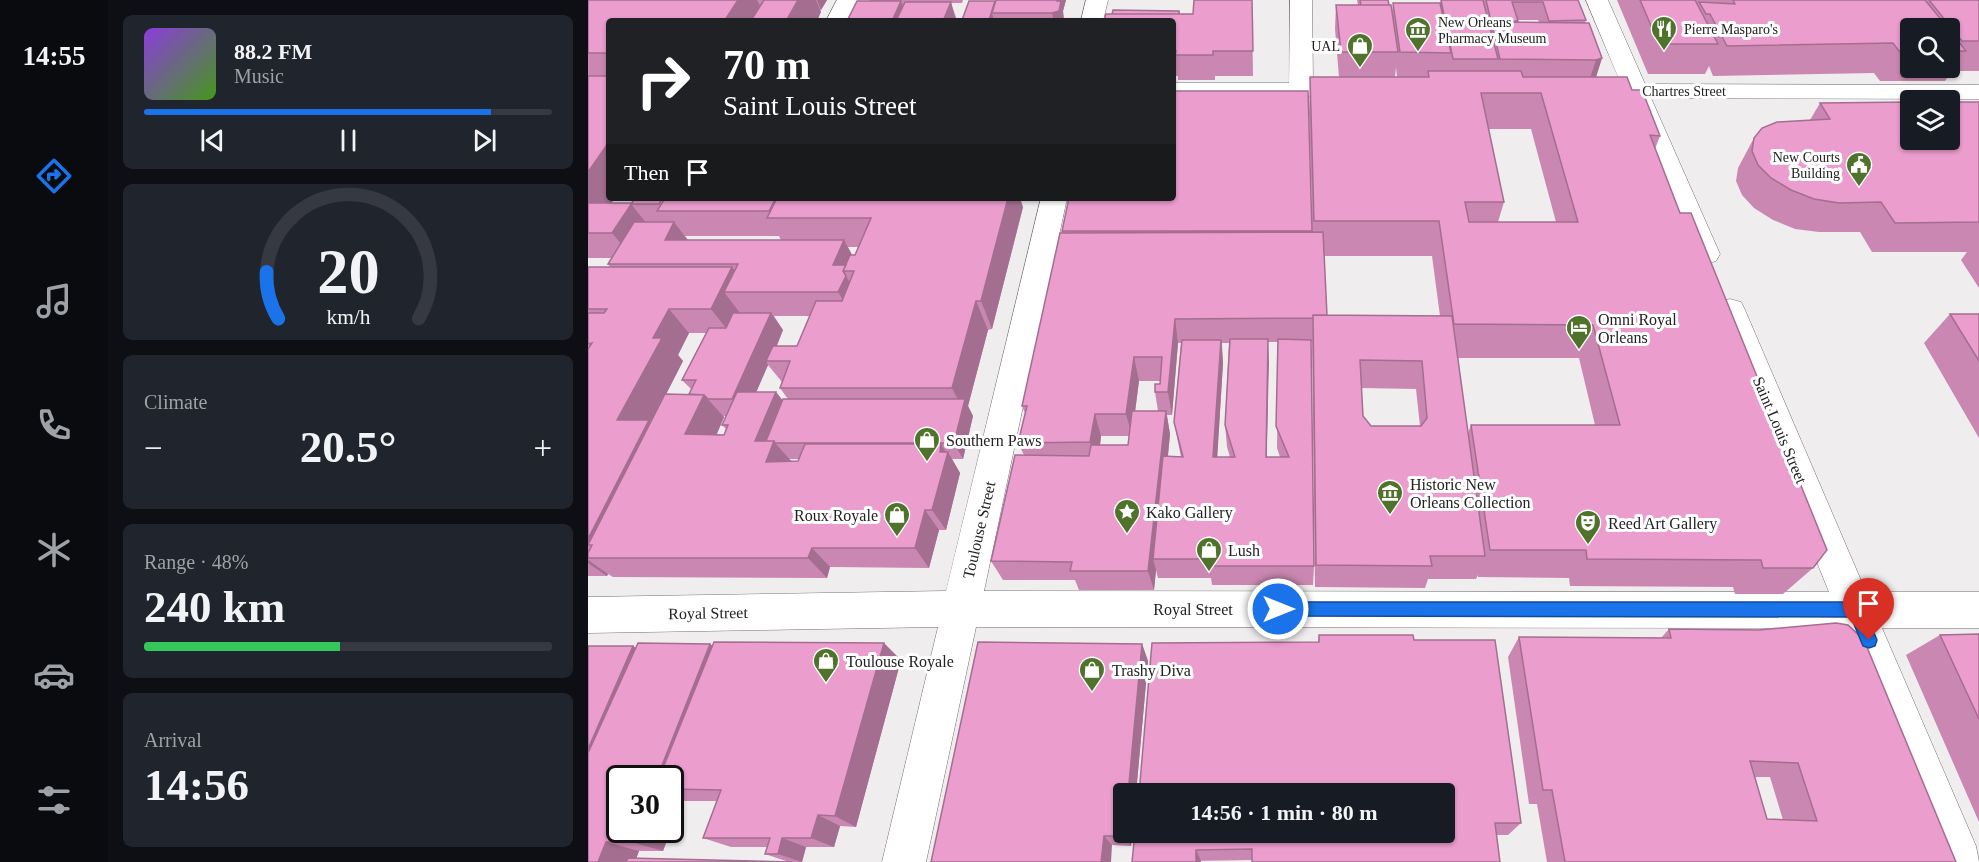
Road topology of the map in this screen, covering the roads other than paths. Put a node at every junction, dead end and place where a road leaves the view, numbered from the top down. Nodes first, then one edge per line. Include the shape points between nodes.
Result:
1 (848, 0) edge
2 (1097, 0) edge
3 (1300, 0) edge
4 (1597, 0) edge
5 (839, 18) edge
6 (1093, 18) edge
7 (1176, 90) edge
8 (1301, 90) junction
9 (1383, 91) edge
10 (1594, 91) edge
11 (1636, 91) junction
12 (1979, 92) edge
13 (1053, 201) edge
14 (962, 609) junction
15 (1856, 610) junction
16 (1979, 610) edge
17 (588, 615) edge
18 (904, 862) edge
19 (1960, 862) edge

1 - 5 street
2 - 6 street
3 - 8 street
4 - 11 street, Saint Louis Street
7 - 8 street
8 - 9 street
10 - 11 street, Chartres Street
11 - 12 street, Chartres Street
11 - 15 street, Saint Louis Street
13 - 14 street, Toulouse Street
14 - 15 street, Royal Street
14 - 17 street, Royal Street
14 - 18 street, Toulouse Street
15 - 16 street, Royal Street
15 - 19 street, Saint Louis Street

